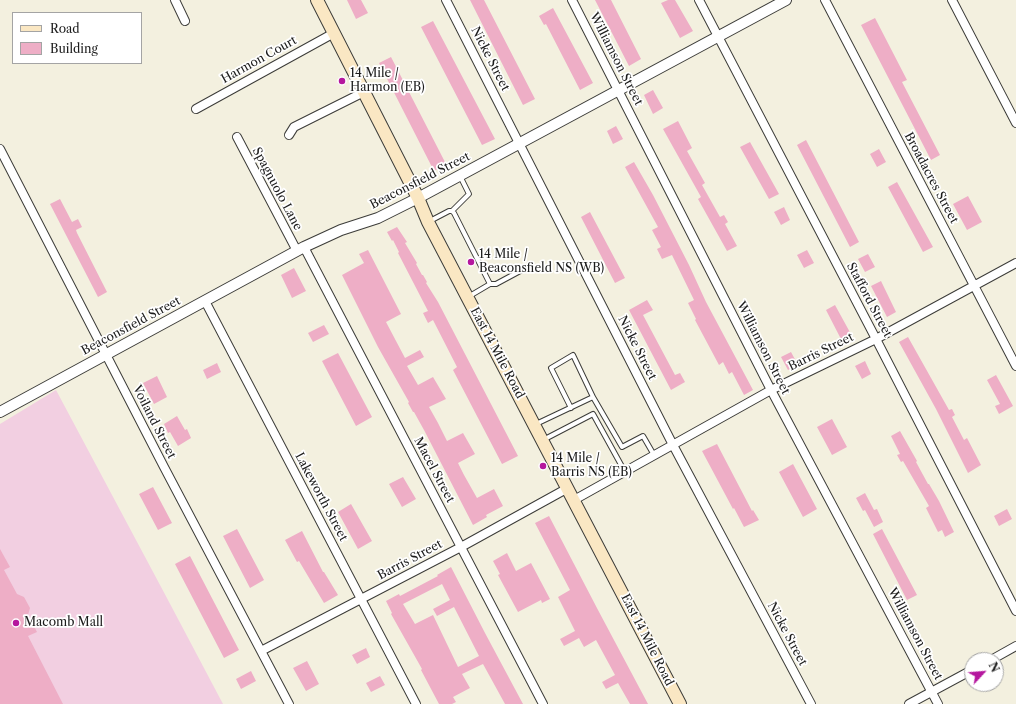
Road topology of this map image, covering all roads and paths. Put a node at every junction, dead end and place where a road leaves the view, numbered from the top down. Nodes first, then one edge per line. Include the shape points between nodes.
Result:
1 (175, 0) edge
2 (317, 0) edge
3 (446, 0) edge
4 (572, 0) edge
5 (699, 0) edge
6 (786, 0) edge
7 (825, 0) edge
8 (952, 0) edge
9 (185, 21) dead end
10 (334, 33) junction
11 (718, 37) junction
12 (618, 90) junction
13 (364, 92) junction
14 (196, 109) dead end
15 (1016, 123) edge
16 (289, 135) dead end
17 (237, 138) dead end
18 (520, 143) junction
19 (0, 149) edge
20 (460, 175) junction
21 (418, 198) junction
22 (452, 211) junction
23 (428, 222) junction
24 (300, 249) junction
25 (1016, 263) edge
26 (522, 270) dead end
27 (490, 284) junction
28 (974, 286) junction
29 (468, 297) junction
30 (205, 301) junction
31 (876, 339) junction
32 (106, 354) junction
33 (1016, 366) edge
34 (771, 390) junction
35 (594, 397) junction
36 (571, 408) junction
37 (0, 412) edge
38 (535, 425) junction
39 (543, 440) junction
40 (673, 445) junction
41 (654, 455) junction
42 (625, 472) junction
43 (568, 488) junction
44 (574, 500) junction
45 (461, 547) junction
46 (361, 599) junction
47 (1016, 611) edge
48 (1016, 646) edge
49 (261, 651) junction
50 (1004, 652) edge
51 (964, 674) edge
52 (932, 692) junction
53 (289, 704) edge
54 (416, 704) edge
55 (544, 704) edge
56 (680, 704) edge
57 (811, 704) edge
58 (909, 704) edge
59 (938, 704) edge

1 - 9 street
2 - 10 main road, East 14 Mile Road
3 - 18 street, Nicke Street
4 - 12 street, Williamson Street
5 - 11 street, Stafford Street
6 - 11 street, Beaconsfield Street
7 - 28 street, Broadacres Street
8 - 15 street
10 - 13 main road, East 14 Mile Road
10 - 14 street, Harmon Court
11 - 12 street, Beaconsfield Street
11 - 31 street, Stafford Street
12 - 18 street, Beaconsfield Street
12 - 34 street, Williamson Street
13 - 16 street via 294,127
13 - 21 main road, East 14 Mile Road
17 - 24 street, Spagnuolo Lane
18 - 20 street, Beaconsfield Street
18 - 40 street, Nicke Street
19 - 32 street, Voiland Street
20 - 21 street, Beaconsfield Street
20 - 22 lane via 470,194
21 - 23 main road, East 14 Mile Road
21 - 24 street, Beaconsfield Street via 378,218 341,230
22 - 23 lane
22 - 27 lane
23 - 29 main road, East 14 Mile Road
24 - 30 street, Beaconsfield Street
24 - 45 street, Macel Street
25 - 28 street, Barris Street
26 - 27 lane via 496,284
27 - 29 lane
28 - 31 street, Barris Street
28 - 33 street, Broadacres Street
29 - 38 main road, East 14 Mile Road
30 - 32 street, Beaconsfield Street
30 - 46 street, Lakeworth Street
31 - 34 street, Barris Street
31 - 47 street, Stafford Street
32 - 37 street, Beaconsfield Street
32 - 49 street, Voiland Street
34 - 40 street, Barris Street
34 - 52 street, Williamson Street
35 - 36 lane
35 - 36 lane via 573,355 551,368
35 - 41 lane via 622,447 643,436
36 - 38 lane
38 - 39 main road, East 14 Mile Road
39 - 42 lane via 593,414
39 - 43 main road, East 14 Mile Road
40 - 41 street, Barris Street
40 - 57 street, Nicke Street
41 - 42 street, Barris Street
42 - 44 street, Barris Street
43 - 44 main road, East 14 Mile Road
43 - 45 street, Barris Street
44 - 56 main road, East 14 Mile Road
45 - 46 street, Barris Street
45 - 55 street, Macel Street
46 - 49 street, Barris Street
46 - 54 street, Lakeworth Street
48 - 50 street
49 - 53 street, Voiland Street
51 - 52 street
52 - 58 street
52 - 59 street, Williamson Street

